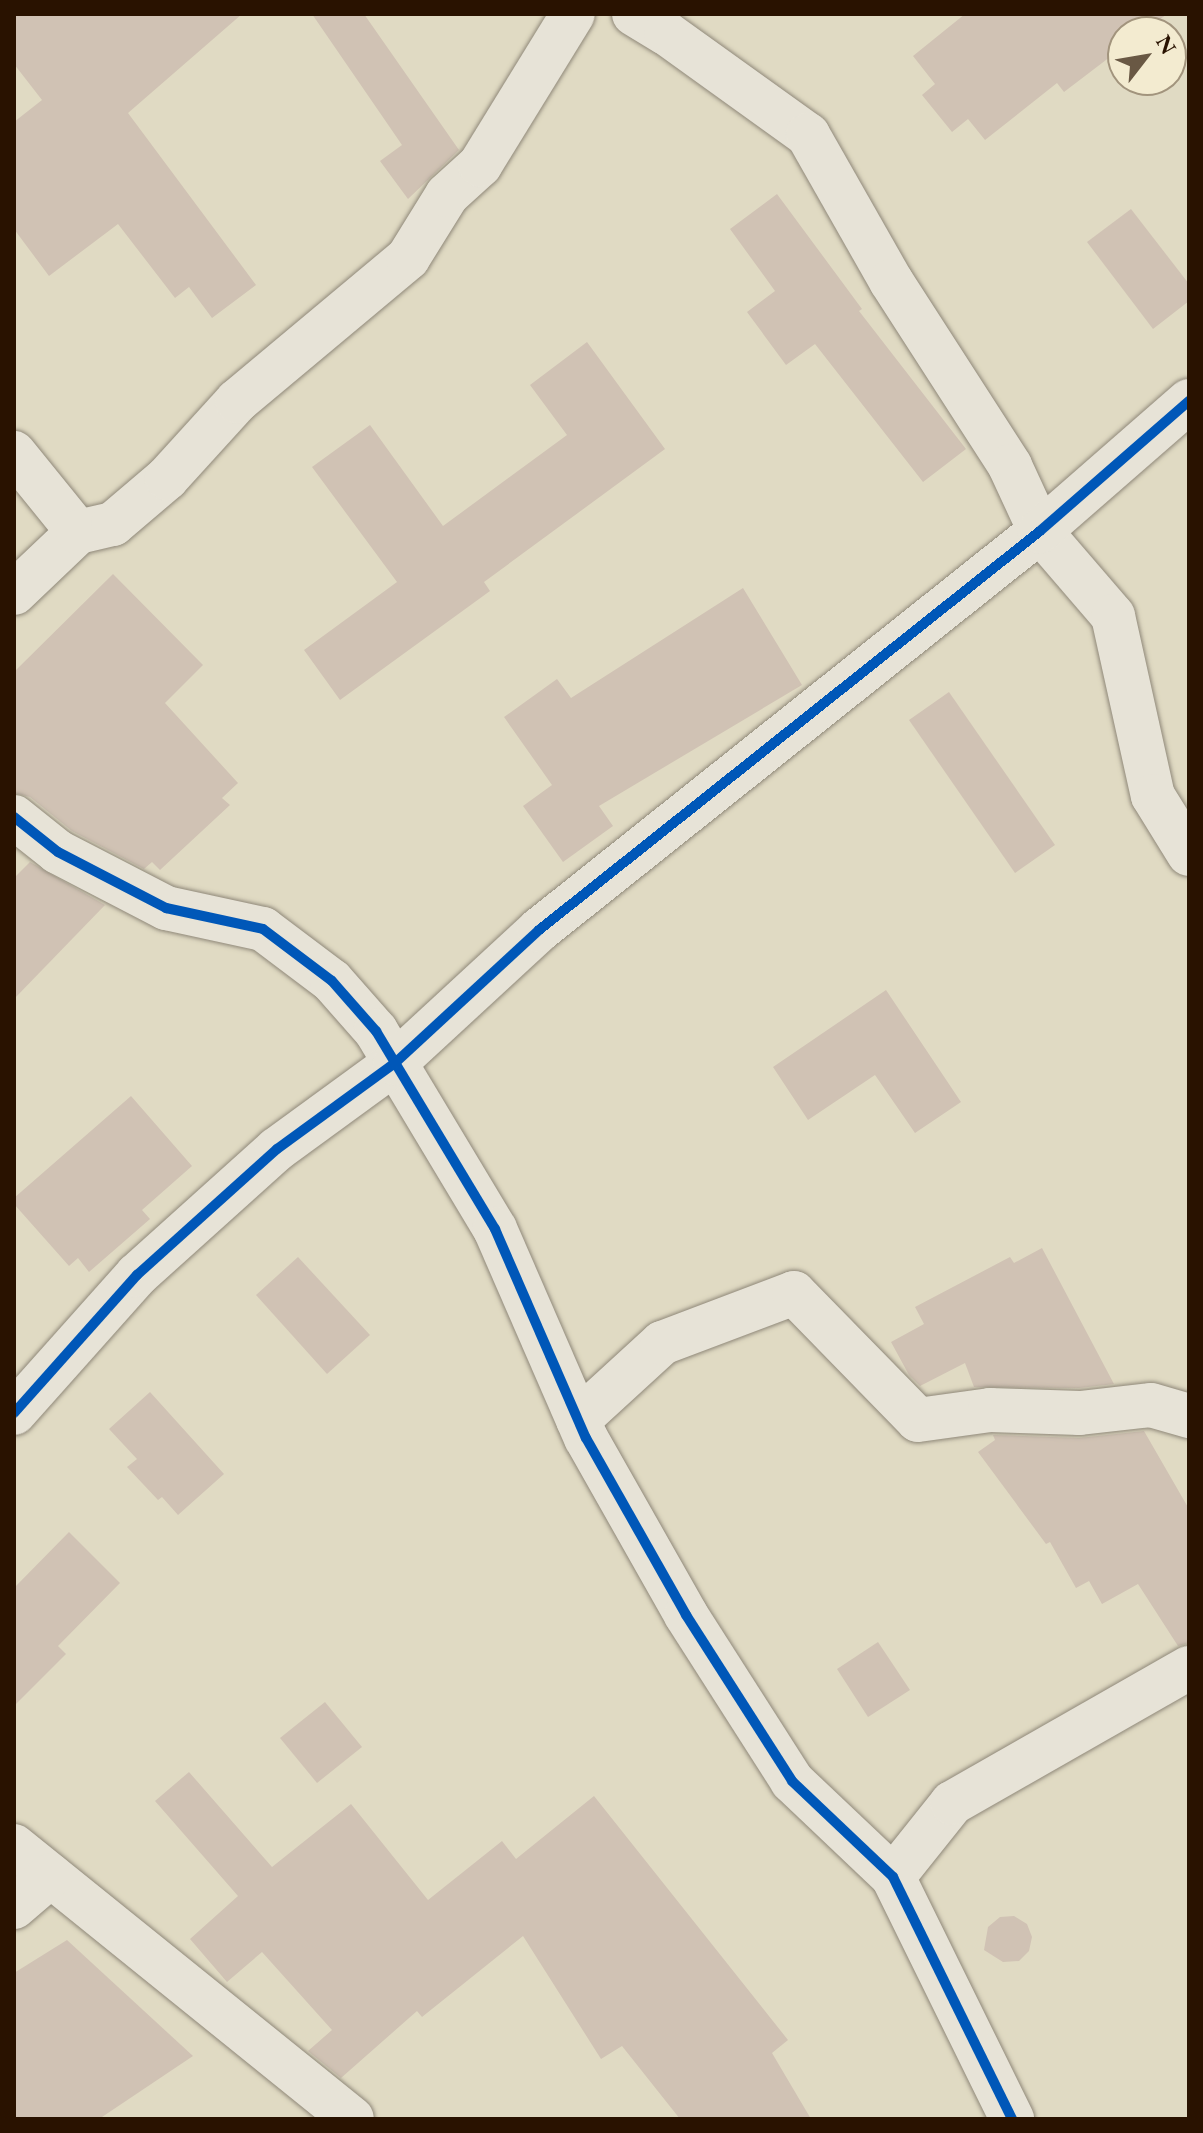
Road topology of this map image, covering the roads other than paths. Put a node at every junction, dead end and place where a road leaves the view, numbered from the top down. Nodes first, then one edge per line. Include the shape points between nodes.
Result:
1 (573, 14) edge
2 (634, 14) edge
3 (1189, 401) edge
4 (14, 453) edge
5 (1040, 531) junction
6 (78, 532) junction
7 (14, 593) edge
8 (14, 817) edge
9 (1189, 854) edge
10 (395, 1063) junction
11 (14, 1413) edge
12 (1189, 1416) edge
13 (578, 1420) junction
14 (1189, 1668) edge
15 (14, 1846) edge
16 (50, 1876) junction
17 (893, 1877) junction
18 (14, 1907) edge
19 (1002, 2113) edge
20 (352, 2119) edge

1 - 6 street via 480,165 447,195 408,258 237,401 167,478 113,524
2 - 5 street via 808,135 891,281 1010,466
3 - 5 street
4 - 6 street
5 - 9 street via 1113,616 1153,796
5 - 10 street via 539,930
6 - 7 street
8 - 10 street via 58,852 166,908 263,929 332,981 376,1031
10 - 11 street via 277,1149 137,1275
10 - 13 street via 495,1229
12 - 13 street via 1151,1405 1080,1413 990,1410 918,1420 794,1293 662,1343
13 - 17 street via 686,1615 792,1781
14 - 17 street via 952,1803
15 - 16 street
16 - 18 street
16 - 20 street
17 - 19 street

